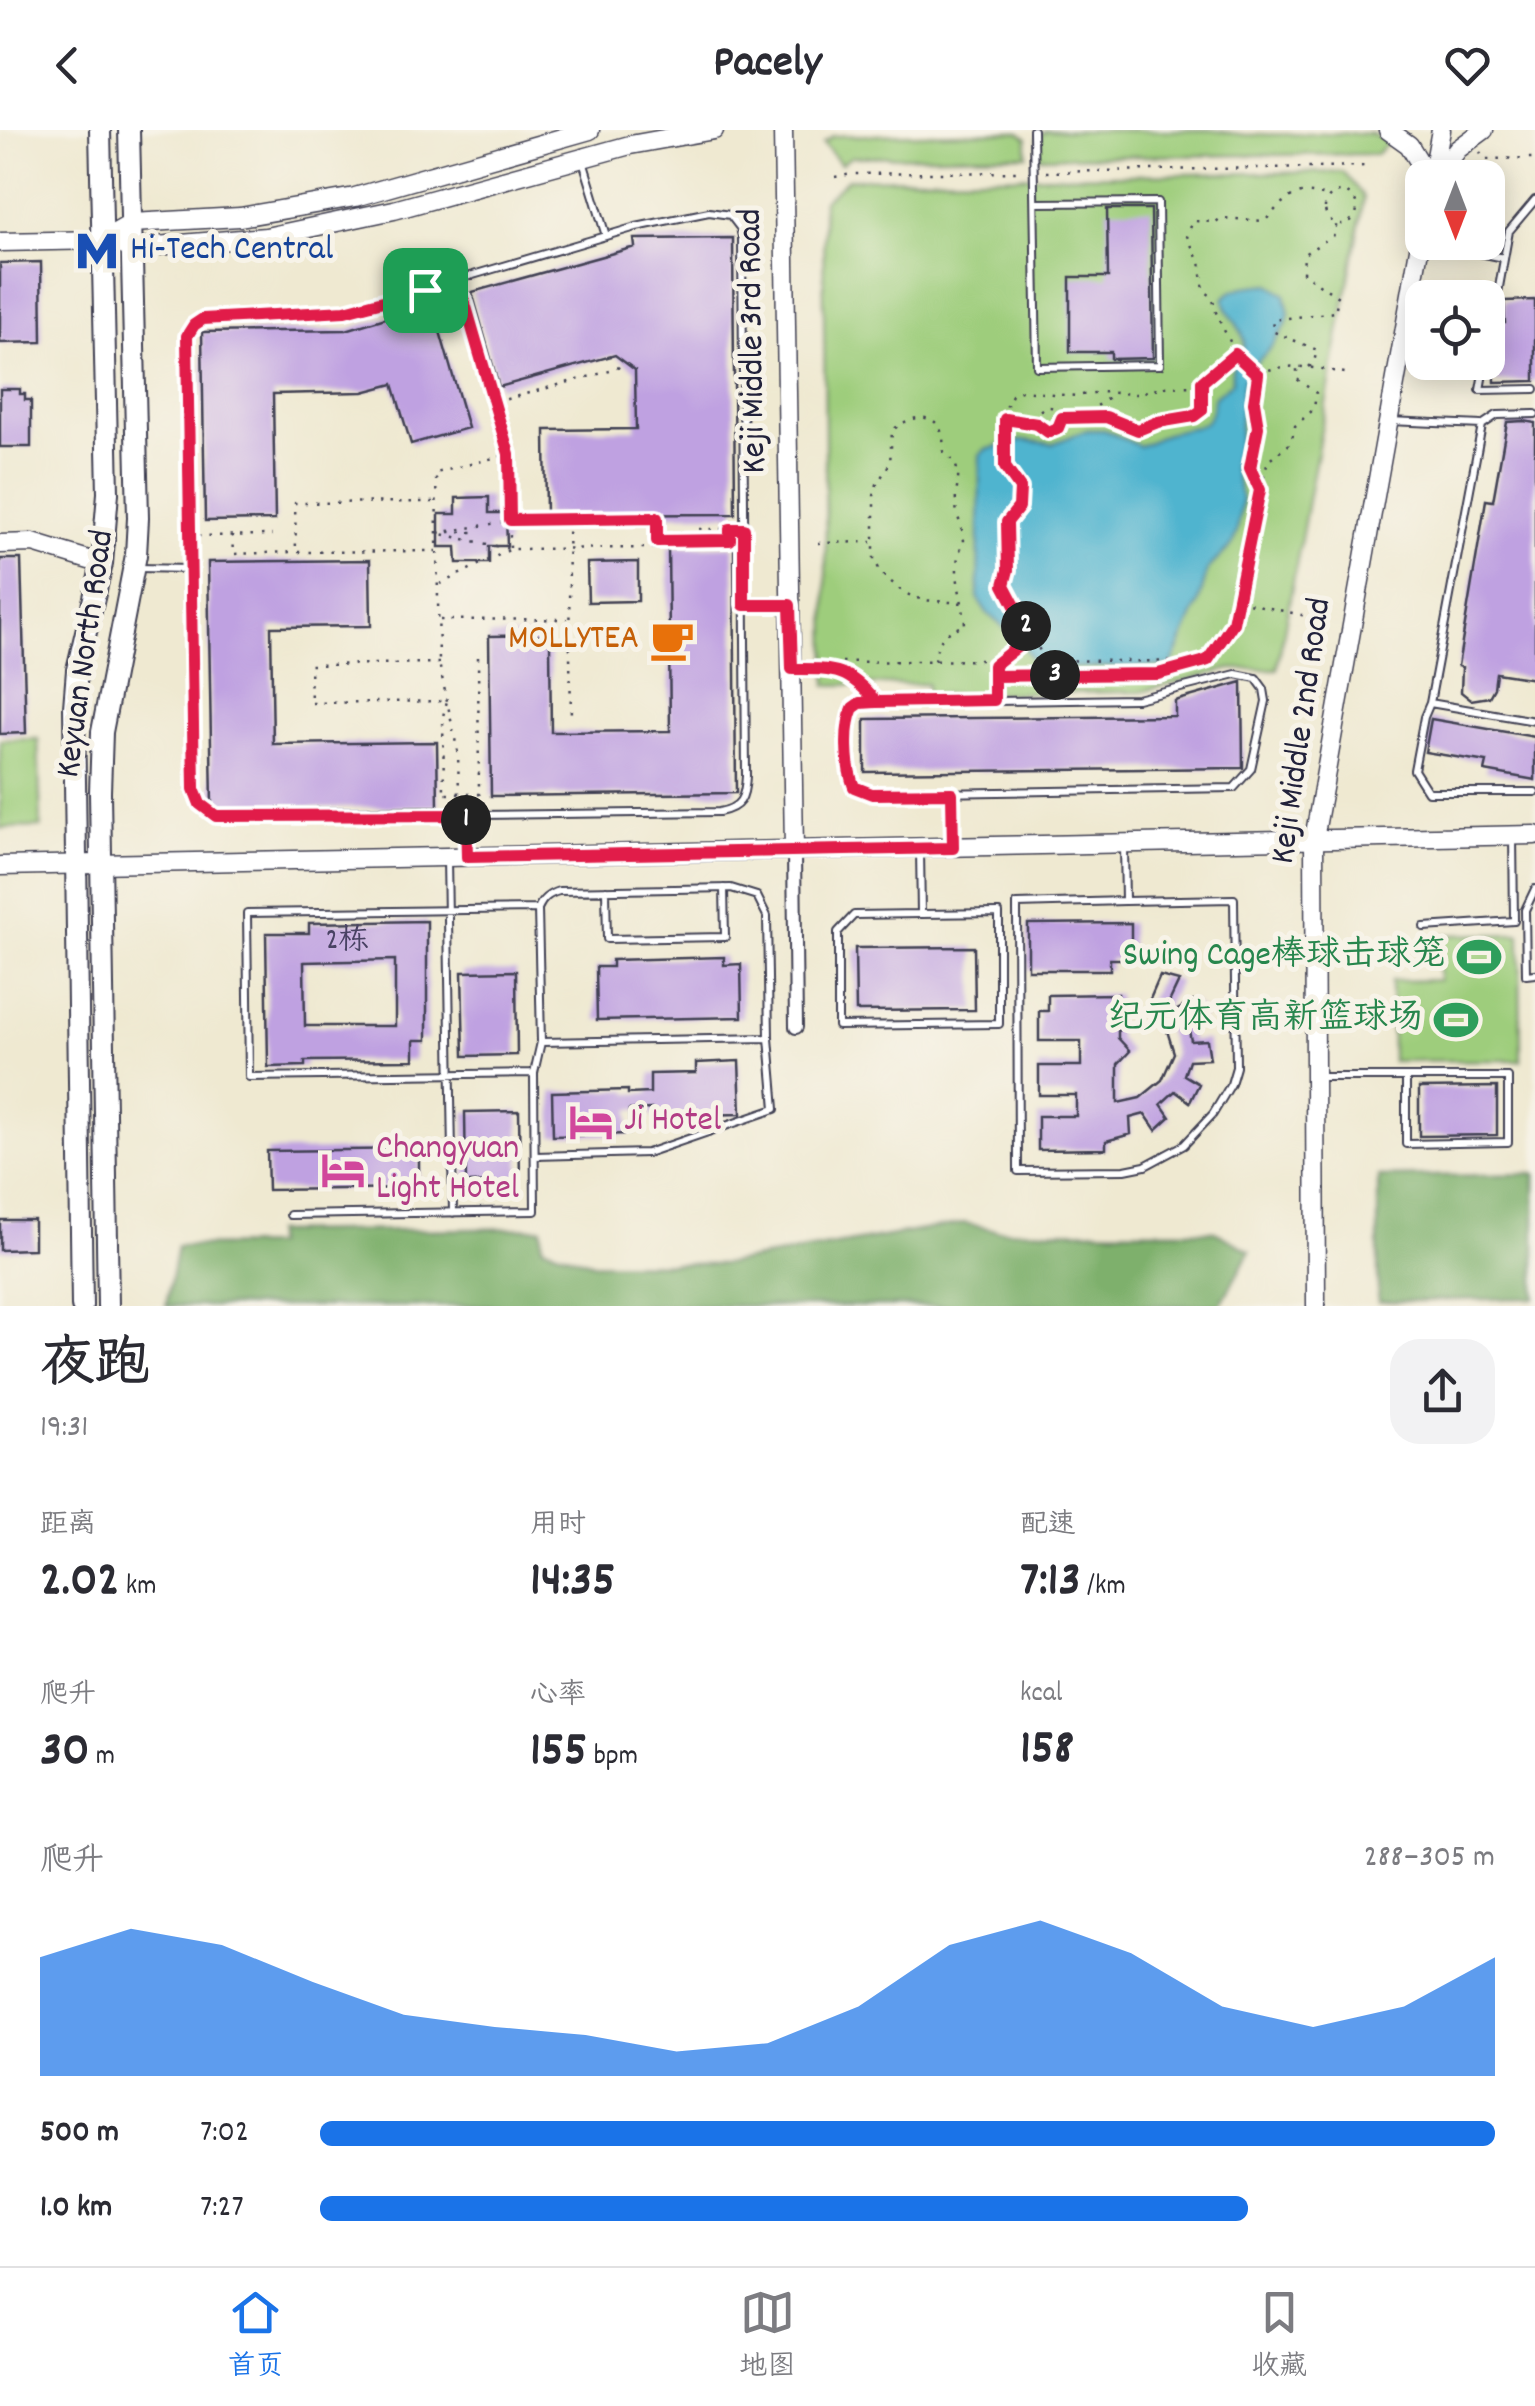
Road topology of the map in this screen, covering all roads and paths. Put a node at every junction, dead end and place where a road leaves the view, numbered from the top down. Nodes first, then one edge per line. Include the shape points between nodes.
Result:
1 (100, 130) edge
2 (129, 130) edge
3 (590, 130) edge
4 (714, 130) edge
5 (783, 130) edge
6 (1034, 130) edge
7 (1388, 130) edge
8 (1441, 130) edge
9 (1484, 130) edge
10 (582, 157) junction
11 (1535, 158) edge
12 (1485, 159) dead end
13 (1419, 160) edge
14 (1435, 160) edge
15 (1449, 160) edge
16 (1368, 166) dead end
17 (1034, 172) junction
18 (835, 178) dead end
19 (1329, 197) junction
20 (1535, 200) edge
21 (1034, 203) junction
22 (1336, 223) junction
23 (132, 224) junction
24 (606, 236) junction
25 (103, 240) junction
26 (0, 242) edge
27 (132, 248) junction
28 (1505, 254) edge
29 (1419, 260) edge
30 (449, 283) junction
31 (454, 302) junction
32 (462, 331) dead end
33 (1236, 354) junction
34 (623, 361) dead end
35 (1298, 367) junction
36 (1308, 368) junction
37 (1352, 374) dead end
38 (1258, 375) junction
39 (1482, 380) edge
40 (1202, 382) junction
41 (1535, 389) edge
42 (1114, 393) junction
43 (494, 403) junction
44 (1535, 414) edge
45 (1092, 416) junction
46 (1062, 418) junction
47 (1005, 419) junction
48 (1388, 421) junction
49 (1037, 424) junction
50 (1482, 425) junction
51 (509, 454) junction
52 (1260, 490) junction
53 (436, 502) junction
54 (510, 520) junction
55 (568, 520) junction
56 (699, 529) dead end
57 (730, 529) junction
58 (744, 529) junction
59 (476, 532) dead end
60 (437, 533) junction
61 (232, 535) junction
62 (272, 535) dead end
63 (191, 536) junction
64 (657, 541) junction
65 (873, 542) junction
66 (0, 544) edge
67 (818, 544) dead end
68 (569, 549) junction
69 (438, 550) junction
70 (510, 550) junction
71 (296, 552) junction
72 (102, 564) junction
73 (133, 568) junction
74 (191, 568) junction
75 (438, 585) junction
76 (1238, 600) junction
77 (964, 603) junction
78 (744, 605) junction
79 (790, 605) junction
80 (1306, 616) dead end
81 (570, 619) junction
82 (438, 620) junction
83 (1031, 636) junction
84 (478, 657) dead end
85 (935, 661) junction
86 (838, 662) dead end
87 (1202, 662) junction
88 (439, 663) junction
89 (994, 665) junction
90 (792, 669) junction
91 (994, 676) junction
92 (447, 700) junction
93 (994, 700) junction
94 (876, 702) junction
95 (1430, 703) junction
96 (571, 720) dead end
97 (1535, 721) edge
98 (1535, 792) edge
99 (952, 793) junction
100 (444, 794) dead end
101 (459, 794) dead end
102 (480, 794) dead end
103 (466, 815) junction
104 (1513, 835) junction
105 (1535, 835) edge
106 (1314, 839) junction
107 (1124, 844) junction
108 (920, 848) junction
109 (953, 848) junction
110 (794, 851) junction
111 (447, 857) junction
112 (467, 857) junction
113 (77, 864) junction
114 (102, 864) junction
115 (0, 866) edge
116 (724, 888) junction
117 (606, 890) junction
118 (1535, 890) edge
119 (1125, 901) junction
120 (538, 909) junction
121 (448, 910) junction
122 (921, 914) junction
123 (1424, 927) dead end
124 (1535, 974) edge
125 (796, 1026) dead end
126 (769, 1038) junction
127 (541, 1042) junction
128 (534, 1073) junction
129 (450, 1074) junction
130 (1314, 1077) junction
131 (1406, 1078) junction
132 (535, 1156) junction
133 (453, 1213) junction
134 (290, 1216) dead end
135 (82, 1306) edge
136 (108, 1306) edge
137 (1316, 1306) edge

1 - 25 main road, Keyuan North Road
2 - 23 main road, Keyuan North Road
3 - 23 main road via 300,208
4 - 10 main road
5 - 79 main road, Keji Middle 3rd Road
6 - 17 lane
7 - 13 main road
8 - 14 main road
9 - 15 main road
10 - 24 lane
10 - 27 main road via 326,227
11 - 12 path
16 - 17 path
17 - 18 path
17 - 21 lane
19 - 22 path via 1326,212
19 - 22 path via 1343,192 1356,206 1351,220
19 - 33 path via 1291,196 1265,221 1192,221 1187,236 1202,266 1204,291 1213,297 1215,319
20 - 28 lane via 1510,231
21 - 21 lane via 1037,367 1160,365 1158,202
22 - 36 path via 1336,234 1304,254 1302,272 1338,297 1335,312 1273,320 1272,331 1317,350
23 - 25 main road
23 - 27 main road, Keyuan North Road
24 - 30 lane
24 - 58 lane via 709,212 730,215 740,228
25 - 26 main road
25 - 27 main road
25 - 72 main road, Keyuan North Road via 108,462
27 - 73 main road, Keyuan North Road via 138,518
29 - 48 main road, Keji Middle 2nd Road
30 - 31 path
30 - 63 lane via 345,311 209,318 194,325 187,336
31 - 32 path
31 - 43 path via 464,300
33 - 38 path
33 - 40 path
34 - 43 path via 616,369
35 - 36 path
35 - 38 path
35 - 52 path via 1298,379 1316,393 1314,410 1294,426 1291,443 1268,461
36 - 37 path
38 - 52 path via 1250,468
39 - 41 lane via 1480,390
40 - 42 path
40 - 45 path via 1202,410 1194,416 1138,430
42 - 45 path
42 - 47 path via 1016,392
43 - 51 path
44 - 50 lane via 1497,414
45 - 46 path
46 - 49 path via 1052,432
46 - 49 path via 1048,407 1038,413
47 - 49 path
47 - 83 path via 1005,467 1020,488 1019,507 1007,522 1004,585
48 - 50 lane
48 - 106 main road, Keji Middle 2nd Road
50 - 95 lane
51 - 53 path via 436,473
51 - 54 path
52 - 76 path
53 - 60 path
53 - 71 path via 295,503
54 - 55 path
54 - 60 path
54 - 70 path
55 - 64 path via 657,518
55 - 68 path
56 - 57 path
57 - 58 path
57 - 64 path via 730,540
58 - 78 lane
59 - 60 path
60 - 69 path
60 - 70 path
61 - 62 path
61 - 63 path
61 - 71 path via 232,554
63 - 74 lane
64 - 68 path via 657,548
65 - 67 path
65 - 77 path via 877,566 904,594
65 - 77 path via 874,496 890,463 892,432 912,418 932,421 957,466
66 - 72 main road via 33,543
68 - 70 path
68 - 81 path
69 - 71 path
69 - 75 path
70 - 75 path
72 - 113 main road, Keyuan North Road via 76,688
73 - 74 lane
73 - 114 main road, Keyuan North Road via 102,732
74 - 103 lane via 194,789 207,812 226,818
75 - 82 path
76 - 80 path
76 - 87 path via 1233,623
77 - 85 path via 965,625 942,637
78 - 79 lane
78 - 103 lane via 746,776 738,806 719,812
79 - 90 main road, Keji Middle 3rd Road
81 - 82 path
81 - 96 path
82 - 88 path
83 - 87 path via 1049,662
83 - 89 path
84 - 102 path
85 - 86 path
85 - 89 path
87 - 91 path via 1158,674
88 - 92 path
88 - 92 path via 310,665 311,703
89 - 91 path
90 - 94 lane via 841,670
90 - 110 main road, Keji Middle 3rd Road
91 - 93 path
92 - 100 path
92 - 101 path
93 - 94 lane
93 - 99 lane via 1137,699 1236,674 1256,678 1266,694 1251,769 1234,788
94 - 99 lane via 860,703 850,714 854,787 872,794
95 - 97 lane
95 - 98 lane via 1414,770 1428,792
99 - 109 lane
103 - 112 lane
104 - 105 main road
104 - 106 main road
104 - 123 lane via 1514,922
106 - 107 main road
106 - 130 main road, Keji Middle 2nd Road
107 - 109 main road
107 - 119 lane
108 - 109 main road
108 - 110 main road
108 - 122 lane
110 - 112 main road
110 - 125 street
111 - 112 main road
111 - 114 main road
111 - 121 lane
113 - 114 main road
113 - 115 main road
113 - 135 main road, Keyuan North Road
114 - 136 main road, Keyuan North Road
116 - 117 lane
116 - 117 lane via 725,938 607,939
116 - 126 lane via 750,892 765,908
117 - 120 lane via 552,892
118 - 124 lane via 1525,910 1526,974
119 - 119 lane via 1017,904 1018,1171 1145,1166 1199,1131 1231,1084 1237,1049 1234,899
120 - 121 lane
120 - 127 lane
121 - 129 lane
121 - 129 lane via 247,913 249,1076
122 - 122 lane via 999,913 999,1024 838,1026 838,932 854,915
126 - 127 lane
126 - 132 lane via 775,1110 647,1153
127 - 128 lane
128 - 129 lane
128 - 132 lane
129 - 133 lane
130 - 131 lane
130 - 137 main road, Keji Middle 2nd Road
131 - 131 lane via 1508,1077 1508,1142 1406,1144
132 - 133 lane via 535,1212
133 - 134 lane

